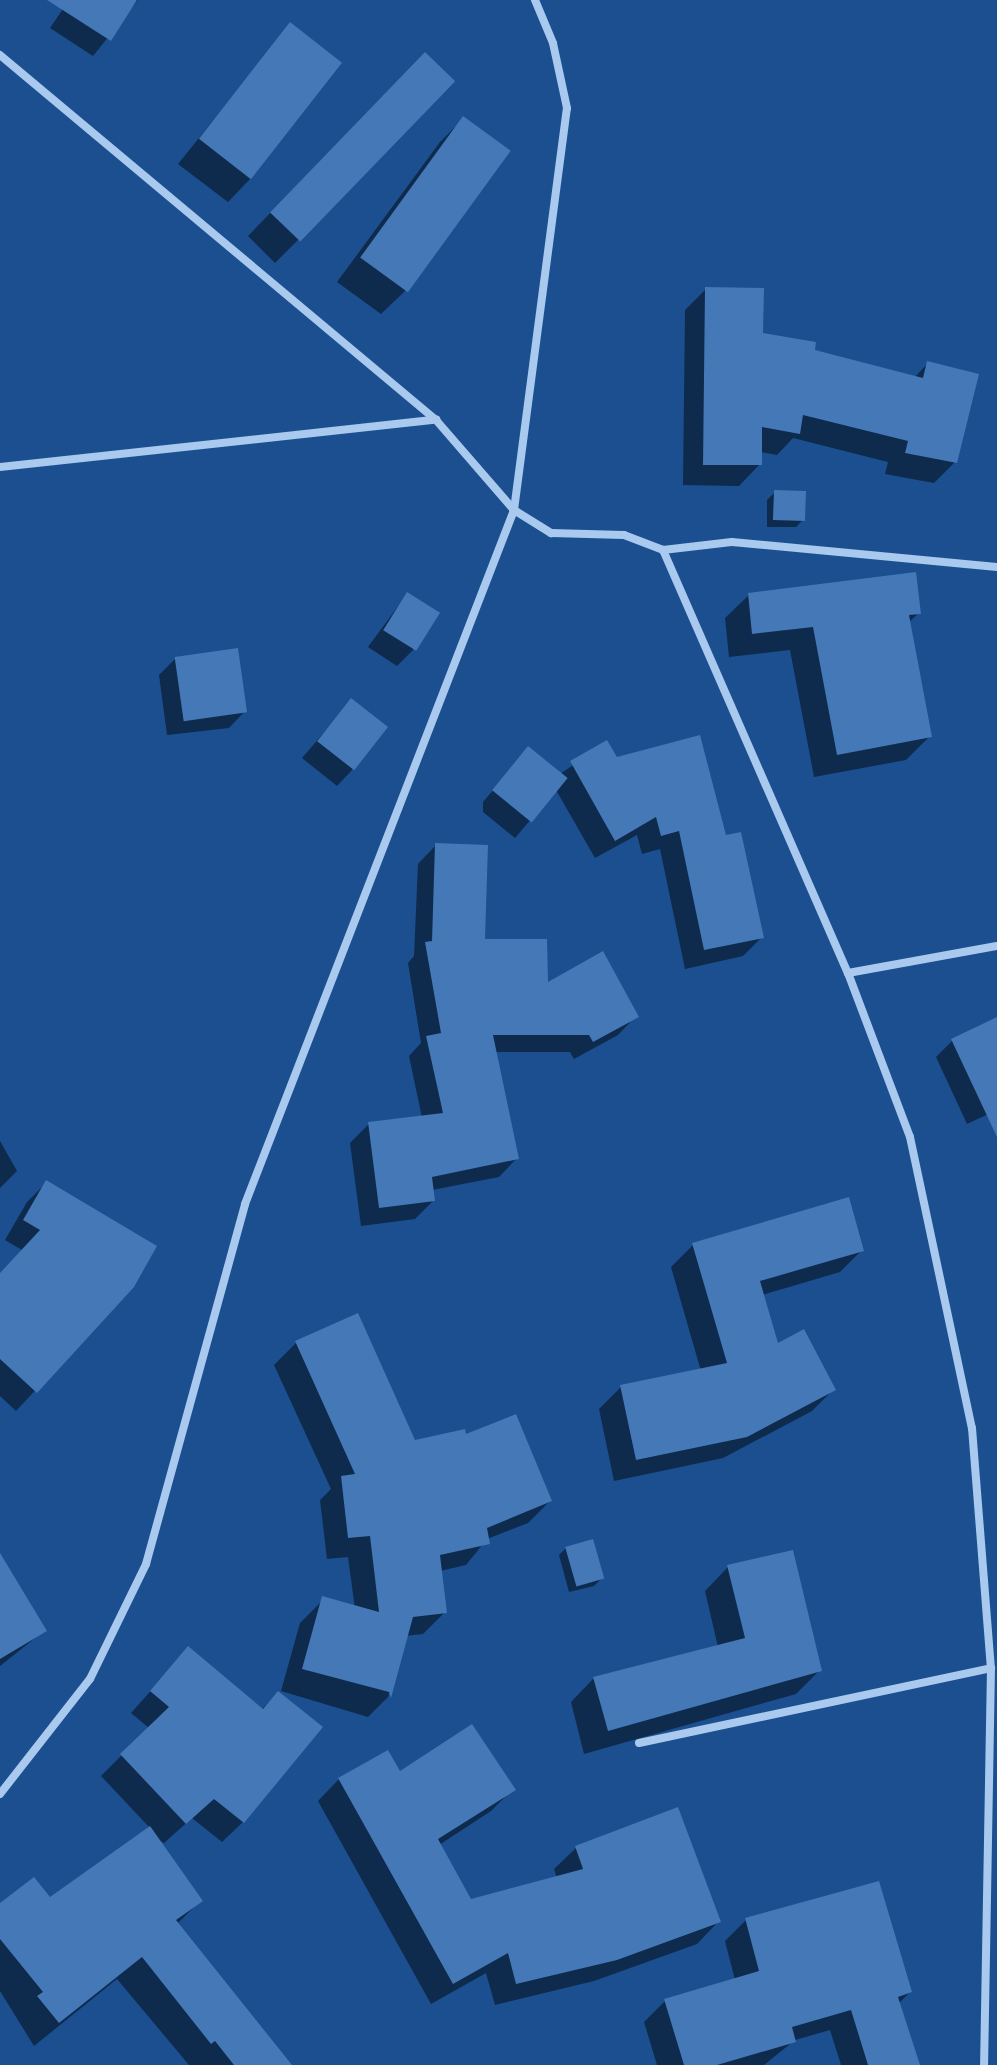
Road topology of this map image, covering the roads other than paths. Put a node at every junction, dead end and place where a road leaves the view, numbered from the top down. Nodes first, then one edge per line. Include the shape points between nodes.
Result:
1 (535, 0) edge
2 (0, 55) edge
3 (436, 420) junction
4 (0, 467) edge
5 (514, 510) junction
6 (663, 550) junction
7 (997, 567) edge
8 (997, 946) edge
9 (848, 973) junction
10 (991, 1668) junction
11 (639, 1743) dead end
12 (0, 1794) edge
13 (984, 2065) edge

1 - 5 street via 553,43 567,108
2 - 3 street
3 - 4 street
3 - 5 street
5 - 6 street via 551,533 624,535
5 - 12 street via 245,1204 146,1564 90,1679
6 - 7 street via 732,542
6 - 9 street
8 - 9 street
9 - 10 street via 910,1137 972,1428
10 - 11 street
10 - 13 street

